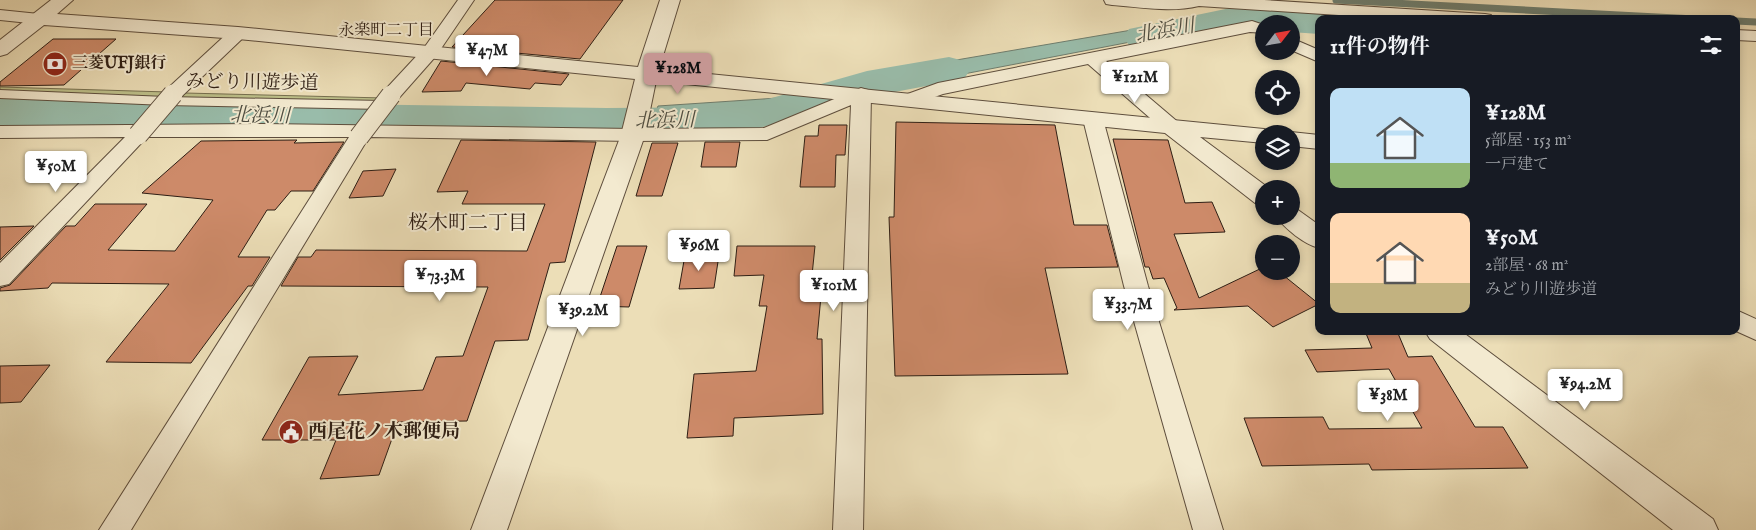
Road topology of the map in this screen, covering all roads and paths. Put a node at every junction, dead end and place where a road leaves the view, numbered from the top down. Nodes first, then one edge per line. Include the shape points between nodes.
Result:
1 (63, 0) edge
2 (466, 0) edge
3 (670, 0) edge
4 (1112, 0) edge
5 (1199, 2) edge
6 (0, 15) edge
7 (1417, 15) edge
8 (39, 19) junction
9 (1255, 27) edge
10 (1255, 29) edge
11 (238, 33) junction
12 (1740, 35) edge
13 (1756, 36) edge
14 (1300, 48) edge
15 (0, 50) edge
16 (430, 52) junction
17 (1315, 55) edge
18 (1091, 57) junction
19 (645, 80) junction
20 (0, 94) edge
21 (861, 94) junction
22 (169, 98) junction
23 (387, 100) junction
24 (909, 100) junction
25 (1094, 119) junction
26 (1172, 127) junction
27 (0, 132) edge
28 (633, 134) junction
29 (1255, 135) edge
30 (1300, 140) edge
31 (1315, 142) edge
32 (1255, 190) edge
33 (1300, 224) edge
34 (1315, 236) edge
35 (0, 278) edge
36 (1740, 321) edge
37 (1756, 331) edge
38 (1445, 335) edge
39 (114, 530) edge
40 (489, 530) edge
41 (848, 530) edge
42 (1208, 530) edge
43 (1700, 530) edge

1 - 8 street
2 - 16 street
3 - 19 street
4 - 5 street via 1161,4
5 - 7 street
5 - 9 street
6 - 8 street
8 - 11 street
8 - 15 street
10 - 18 street
11 - 16 street
11 - 22 street
12 - 13 street
14 - 17 street
16 - 19 street
16 - 23 street
18 - 24 street via 938,88
18 - 26 street
19 - 21 street
19 - 28 street
20 - 22 street, みどり川遊歩道
21 - 24 street
21 - 28 street via 767,134
21 - 41 street
22 - 23 street, みどり川遊歩道
22 - 35 street, bridge via 138,135
23 - 39 street, bridge via 359,137
24 - 25 street
25 - 26 street
25 - 42 street via 1136,286
26 - 29 street
26 - 32 street
27 - 28 street via 263,130
28 - 40 street
30 - 31 street
33 - 34 street
36 - 37 street
38 - 43 street

